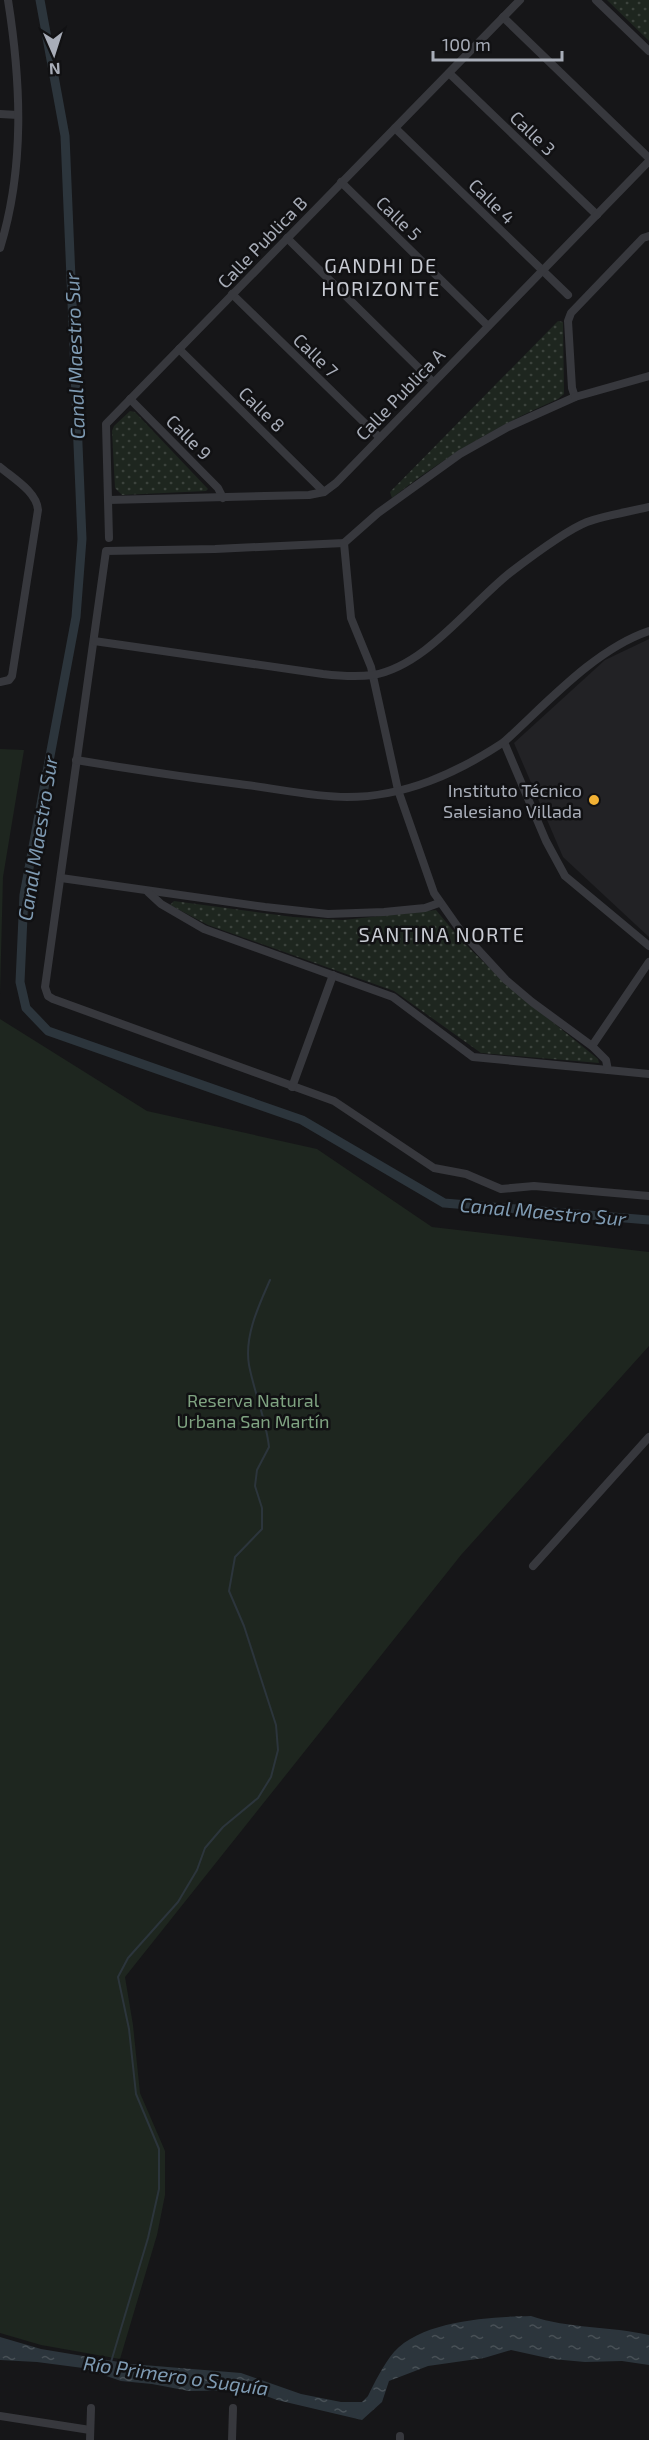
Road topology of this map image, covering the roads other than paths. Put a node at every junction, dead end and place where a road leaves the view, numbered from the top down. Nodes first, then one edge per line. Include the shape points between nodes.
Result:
1 (8, 0) edge
2 (519, 0) edge
3 (596, 0) edge
4 (503, 17) junction
5 (649, 51) edge
6 (449, 73) junction
7 (0, 114) edge
8 (18, 115) junction
9 (395, 128) junction
10 (649, 160) edge
11 (341, 182) junction
12 (597, 215) junction
13 (649, 236) edge
14 (287, 238) junction
15 (0, 248) edge
16 (542, 271) junction
17 (232, 294) junction
18 (568, 295) dead end
19 (488, 326) junction
20 (179, 349) junction
21 (649, 376) edge
22 (433, 382) junction
23 (575, 397) junction
24 (130, 399) junction
25 (379, 437) junction
26 (0, 467) edge
27 (324, 492) junction
28 (223, 498) junction
29 (108, 500) junction
30 (649, 507) edge
31 (109, 538) dead end
32 (344, 543) junction
33 (649, 631) edge
34 (94, 641) junction
35 (373, 675) junction
36 (0, 682) edge
37 (504, 742) junction
38 (76, 760) junction
39 (398, 790) junction
40 (61, 878) junction
41 (148, 892) junction
42 (439, 903) junction
43 (649, 946) edge
44 (649, 962) edge
45 (333, 975) junction
46 (592, 1046) junction
47 (608, 1070) junction
48 (649, 1074) edge
49 (292, 1087) junction
50 (649, 1196) edge
51 (649, 1437) edge
52 (533, 1566) dead end
53 (91, 2408) dead end
54 (233, 2408) dead end
55 (0, 2416) edge
56 (90, 2430) junction
57 (90, 2440) edge
58 (232, 2440) edge

1 - 8 street via 18,62
2 - 4 street, Calle Publica B
3 - 5 street
4 - 6 street, Calle Publica B
4 - 10 street
6 - 9 street, Calle Publica B
6 - 12 street, Calle 3
7 - 8 street
8 - 15 street via 16,170
9 - 11 street, Calle Publica B
9 - 16 street, Calle 4
10 - 12 street, Calle Publica A
11 - 14 street, Calle Publica B
11 - 19 street, Calle 5
12 - 16 street, Calle Publica A
13 - 23 street via 571,313 568,321
14 - 17 street, Calle Publica B
14 - 22 street
16 - 18 street, Calle 4
16 - 19 street, Calle Publica A
17 - 20 street, Calle Publica B
17 - 25 street, Calle 7
19 - 22 street, Calle Publica A
20 - 24 street, Calle Publica B
20 - 27 street, Calle 8
21 - 23 street
22 - 25 street, Calle Publica A
23 - 32 street via 460,454 378,513
24 - 28 street, Calle 9 via 218,488
24 - 29 street, Calle Publica B via 106,424
25 - 27 street, Calle Publica A
26 - 36 street via 38,503 12,676
27 - 28 street
28 - 29 street
29 - 31 street, Calle Publica B
30 - 35 street via 593,520 574,529 512,572 436,640 396,667
32 - 34 street via 109,550 105,554
32 - 35 street via 351,618
33 - 37 street via 621,643 593,662
34 - 35 street via 323,674
34 - 38 street
35 - 39 street
37 - 39 street via 453,772
37 - 43 street via 561,870
38 - 39 street via 333,796
38 - 40 street
39 - 42 street
40 - 41 street
40 - 49 street via 45,987 48,996
41 - 42 street via 328,914 377,913
41 - 45 street via 204,929
42 - 46 street via 506,980
44 - 46 street
45 - 47 street via 393,997 477,1058
45 - 49 street
46 - 47 street via 606,1060
47 - 48 street
49 - 50 street via 339,1103 434,1168 466,1174 501,1188 534,1186
51 - 52 street
53 - 56 street
54 - 58 street
55 - 56 street
56 - 57 street

